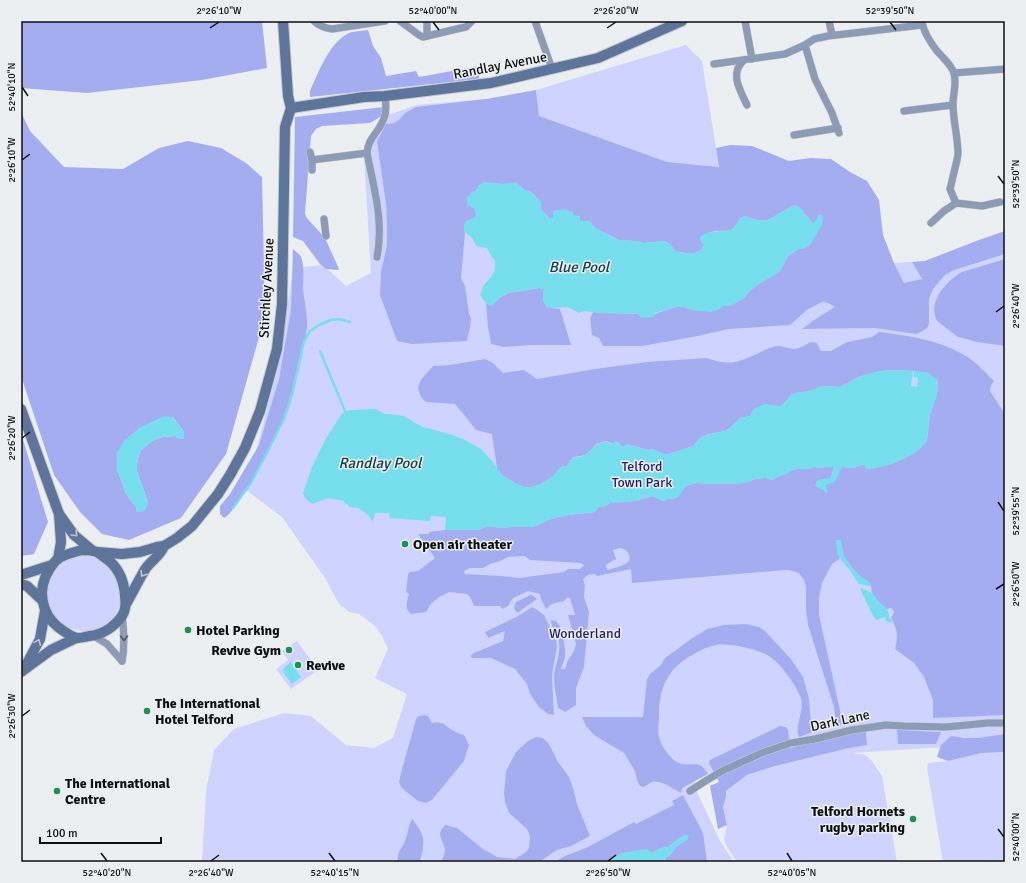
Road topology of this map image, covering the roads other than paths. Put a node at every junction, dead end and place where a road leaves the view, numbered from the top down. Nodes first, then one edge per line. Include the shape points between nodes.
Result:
1 (283, 21) edge
2 (314, 21) edge
3 (385, 21) edge
4 (400, 21) edge
5 (427, 21) edge
6 (472, 21) edge
7 (535, 21) edge
8 (682, 21) edge
9 (745, 21) edge
10 (829, 21) edge
11 (922, 23) edge
12 (832, 35) junction
13 (427, 36) junction
14 (805, 45) junction
15 (752, 58) junction
16 (744, 60) junction
17 (714, 64) dead end
18 (552, 69) junction
19 (1005, 69) edge
20 (954, 73) junction
21 (385, 96) junction
22 (747, 105) dead end
23 (953, 105) junction
24 (291, 108) junction
25 (904, 111) dead end
26 (794, 135) dead end
27 (310, 152) dead end
28 (367, 152) junction
29 (312, 160) junction
30 (312, 170) dead end
31 (1000, 202) dead end
32 (956, 204) junction
33 (324, 219) dead end
34 (931, 223) dead end
35 (326, 236) dead end
36 (377, 258) dead end
37 (21, 409) edge
38 (59, 514) junction
39 (164, 546) junction
40 (95, 552) junction
41 (55, 562) junction
42 (21, 575) edge
43 (21, 584) edge
44 (42, 600) junction
45 (124, 610) junction
46 (46, 611) junction
47 (94, 636) junction
48 (76, 638) junction
49 (22, 671) edge
50 (1005, 723) edge
51 (690, 791) dead end

1 - 24 street, Stirchley Avenue
2 - 3 street via 319,26 332,29
4 - 13 street via 419,36
5 - 13 street
6 - 13 street via 461,28
7 - 18 street
8 - 18 street, Randlay Avenue via 598,58
9 - 15 street
10 - 12 street
11 - 12 street
11 - 20 street via 931,43
12 - 14 street via 814,39
14 - 15 street via 785,54
14 - 26 street via 815,79 839,130
15 - 16 street
16 - 17 street
16 - 22 street via 737,67 736,76
18 - 21 street, Randlay Avenue via 491,84
19 - 20 street
20 - 23 street
21 - 24 street, Randlay Avenue
21 - 28 street via 385,118 371,139
23 - 25 street
23 - 32 street via 958,160 950,191
24 - 39 street, Stirchley Avenue via 285,127 282,304 277,348 268,386 245,448 218,494 192,526
27 - 29 street
28 - 29 street
28 - 36 street via 380,222
29 - 30 street
31 - 32 street via 982,206
32 - 34 street
33 - 35 street
37 - 38 street
38 -> 40 street via 74,535
38 - 41 street via 62,542
39 - 40 street via 129,553
39 -> 45 street via 143,573
40 - 41 street via 70,552
40 - 45 street via 112,563 121,576 124,585
41 - 42 street
41 - 44 street via 45,576
43 - 44 street via 27,586
44 - 46 street
45 - 47 street via 115,624
45 -> 47 street via 122,661 107,644
46 - 48 street via 52,622
49 -> 46 street via 40,639
47 - 48 street
48 - 49 street via 52,650
50 - 51 street, Dark Lane via 935,728 886,725 791,743 724,770

